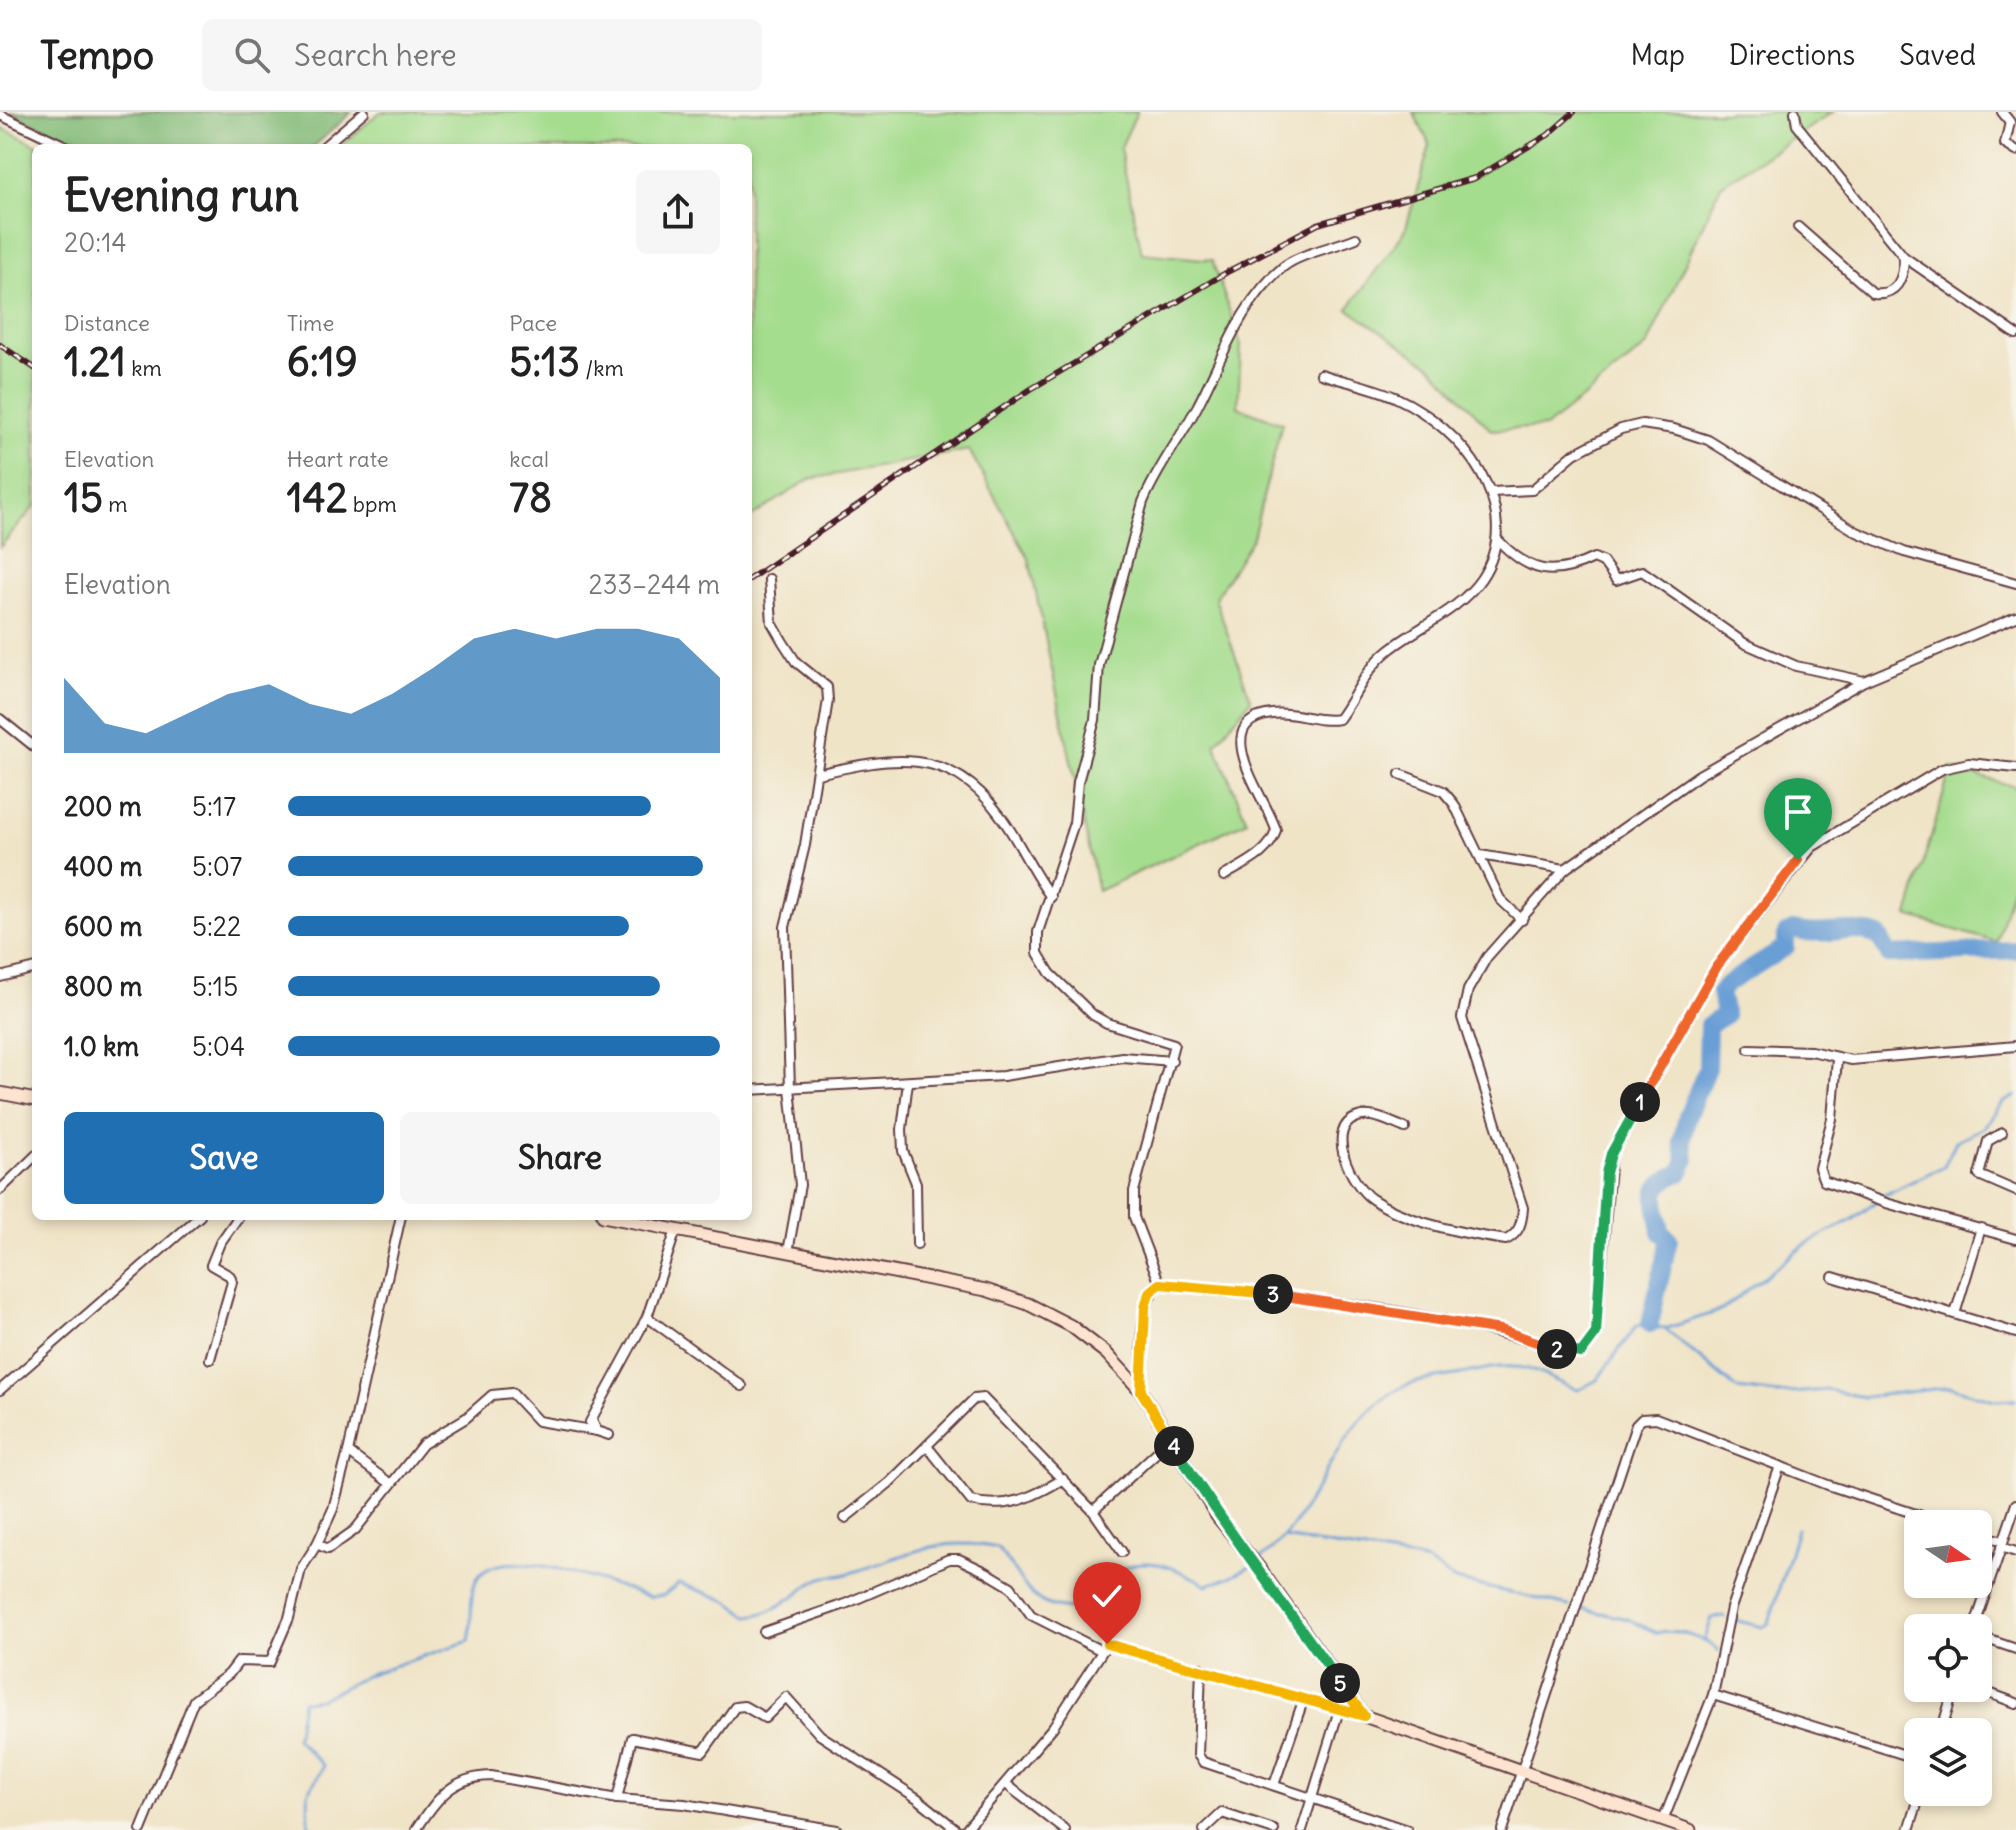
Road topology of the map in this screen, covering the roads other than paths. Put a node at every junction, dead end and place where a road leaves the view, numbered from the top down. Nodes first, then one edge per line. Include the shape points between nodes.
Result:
1 (364, 112) edge
2 (1795, 112) edge
3 (2002, 112) edge
4 (0, 115) edge
5 (62, 144) edge
6 (327, 144) edge
7 (2016, 151) edge
8 (1798, 227) dead end
9 (1356, 238) dead end
10 (1904, 257) junction
11 (2016, 334) edge
12 (1321, 374) dead end
13 (1491, 492) junction
14 (1498, 540) junction
15 (769, 579) dead end
16 (2016, 583) edge
17 (2016, 617) edge
18 (1864, 681) junction
19 (0, 719) edge
20 (32, 745) edge
21 (2016, 768) edge
22 (817, 774) junction
23 (1400, 774) dead end
24 (1480, 855) junction
25 (1565, 869) junction
26 (1224, 876) dead end
27 (1051, 897) junction
28 (1522, 920) junction
29 (32, 969) edge
30 (0, 977) edge
31 (2016, 1046) edge
32 (1749, 1049) dead end
33 (1837, 1059) junction
34 (1172, 1061) junction
35 (908, 1082) junction
36 (790, 1088) junction
37 (752, 1090) edge
38 (0, 1093) edge
39 (32, 1099) edge
40 (1405, 1128) dead end
41 (2002, 1133) dead end
42 (32, 1159) edge
43 (0, 1190) edge
44 (2016, 1191) edge
45 (195, 1220) edge
46 (236, 1220) edge
47 (400, 1220) edge
48 (624, 1220) edge
49 (1981, 1228) junction
50 (676, 1230) junction
51 (2016, 1239) edge
52 (917, 1244) dead end
53 (788, 1252) junction
54 (1833, 1277) dead end
55 (1160, 1284) junction
56 (1955, 1314) junction
57 (647, 1317) junction
58 (2016, 1333) edge
59 (210, 1359) dead end
60 (742, 1386) dead end
61 (0, 1390) edge
62 (1141, 1391) junction
63 (592, 1420) junction
64 (585, 1429) junction
65 (597, 1431) junction
66 (609, 1435) dead end
67 (1170, 1440) junction
68 (927, 1446) junction
69 (348, 1452) junction
70 (1780, 1466) junction
71 (1063, 1479) junction
72 (391, 1484) junction
73 (2016, 1504) edge
74 (1906, 1510) edge
75 (1093, 1511) junction
76 (845, 1518) dead end
77 (1992, 1540) edge
78 (317, 1544) junction
79 (2002, 1544) junction
80 (1122, 1552) dead end
81 (2016, 1552) edge
82 (1979, 1614) edge
83 (764, 1632) dead end
84 (1992, 1641) edge
85 (2016, 1649) edge
86 (1100, 1650) junction
87 (1201, 1668) junction
88 (1992, 1694) edge
89 (1713, 1695) junction
90 (1303, 1701) junction
91 (2016, 1703) edge
92 (1339, 1710) junction
93 (1364, 1716) junction
94 (1904, 1755) edge
95 (1519, 1772) junction
96 (1006, 1784) junction
97 (1274, 1785) junction
98 (1312, 1798) junction
99 (617, 1799) junction
100 (1917, 1806) edge
101 (1663, 1821) junction
102 (1383, 1826) edge
103 (141, 1830) edge
104 (416, 1830) edge
105 (837, 1830) edge
106 (957, 1830) edge
107 (965, 1830) edge
108 (1065, 1830) edge
109 (1204, 1830) edge
110 (1274, 1830) edge
111 (1302, 1830) edge
112 (1407, 1830) edge
113 (1502, 1830) edge
114 (1690, 1830) edge
115 (1909, 1830) edge

1 - 6 street
2 - 10 street via 1797,125
3 - 7 street via 2010,122 2005,144
4 - 5 street
8 - 10 street via 1873,293 1897,287
9 - 27 street via 1285,265 1256,293 1153,480 1099,665 1095,720 1078,782 1074,823
10 - 11 street
12 - 13 street via 1398,398 1434,423 1482,472
13 - 14 street
13 - 16 street via 1532,490 1574,454 1621,429 1642,424 1674,429 1708,440 1857,532 1904,552
14 - 18 street via 1517,560 1534,568 1575,567 1594,558 1616,580 1642,571 1744,643 1796,666
14 - 26 street via 1480,582 1387,651 1362,679 1339,719 1322,722 1298,714 1270,714 1249,723 1240,753 1276,830 1265,851
15 - 22 street via 772,623 796,662 827,687
17 - 18 street
18 - 25 street via 1699,775
19 - 20 street
21 - 55 street via 1969,763 1942,769 1812,847 1717,966 1611,1154 1596,1333 1581,1353 1501,1330 1307,1298
22 - 27 street via 905,758 945,769 997,811
22 - 36 street via 785,927
23 - 24 street via 1443,791
24 - 25 street
24 - 28 street via 1500,899
25 - 28 street
27 - 34 street via 1038,932 1038,953 1050,973 1107,1023 1169,1041 1175,1050
28 - 40 street via 1487,957 1468,990 1462,1018 1523,1208 1522,1224 1513,1236 1506,1240 1458,1233 1371,1199 1343,1157 1342,1138 1349,1122 1359,1116 1378,1117
29 - 30 street
31 - 33 street
32 - 33 street via 1811,1051
33 - 49 street via 1832,1119 1819,1168 1824,1181
34 - 35 street via 1122,1057 1003,1076
34 - 55 street via 1134,1191 1134,1217
35 - 36 street
35 - 52 street via 903,1151 916,1183
36 - 37 street
36 - 53 street via 800,1185
38 - 39 street
41 - 44 street via 1988,1141 1979,1175
42 - 43 street
45 - 61 street
46 - 59 street via 211,1265 232,1282
47 - 69 street
48 - 50 street
49 - 51 street
49 - 56 street
50 - 53 street
50 - 57 street
53 - 62 street via 929,1277 1028,1304 1071,1326 1106,1353
54 - 56 street
55 - 62 street via 1149,1293 1145,1308
56 - 58 street
57 - 60 street
57 - 63 street
62 - 67 street
63 - 64 street
63 - 65 street
64 - 65 street
64 - 72 street via 532,1418 512,1393 492,1395 423,1444
65 - 66 street
67 - 75 street
67 - 93 street via 1217,1516
68 - 71 street via 971,1501 1026,1501
68 - 71 street via 974,1399 983,1398
68 - 76 street
69 - 72 street
69 - 78 street
70 - 74 street
70 - 89 street via 1731,1608
70 - 95 street via 1656,1418 1636,1425
71 - 75 street
72 - 78 street via 341,1543 328,1549
73 - 79 street
75 - 80 street
77 - 79 street
78 - 103 street via 301,1569 289,1618 270,1662 239,1661 194,1700
79 - 81 street
79 - 82 street
83 - 86 street via 959,1559 1011,1587 1031,1615
84 - 85 street
86 - 87 street via 1115,1644
86 - 96 street via 1053,1727
87 - 90 street
87 - 97 street via 1199,1759
88 - 91 street
89 - 94 street
89 - 101 street
90 - 92 street
90 - 97 street
92 - 93 street
92 - 98 street
93 - 95 street
95 - 101 street
95 - 113 street
96 - 107 street
96 - 108 street
97 - 98 street
98 - 102 street
98 - 111 street
99 - 104 street via 491,1776 472,1778 444,1790
99 - 105 street via 684,1804
99 - 106 street via 632,1738 703,1752 735,1707 744,1706 765,1718 786,1697 820,1735
100 - 115 street
101 - 114 street
102 - 112 street
109 - 110 street via 1222,1813

